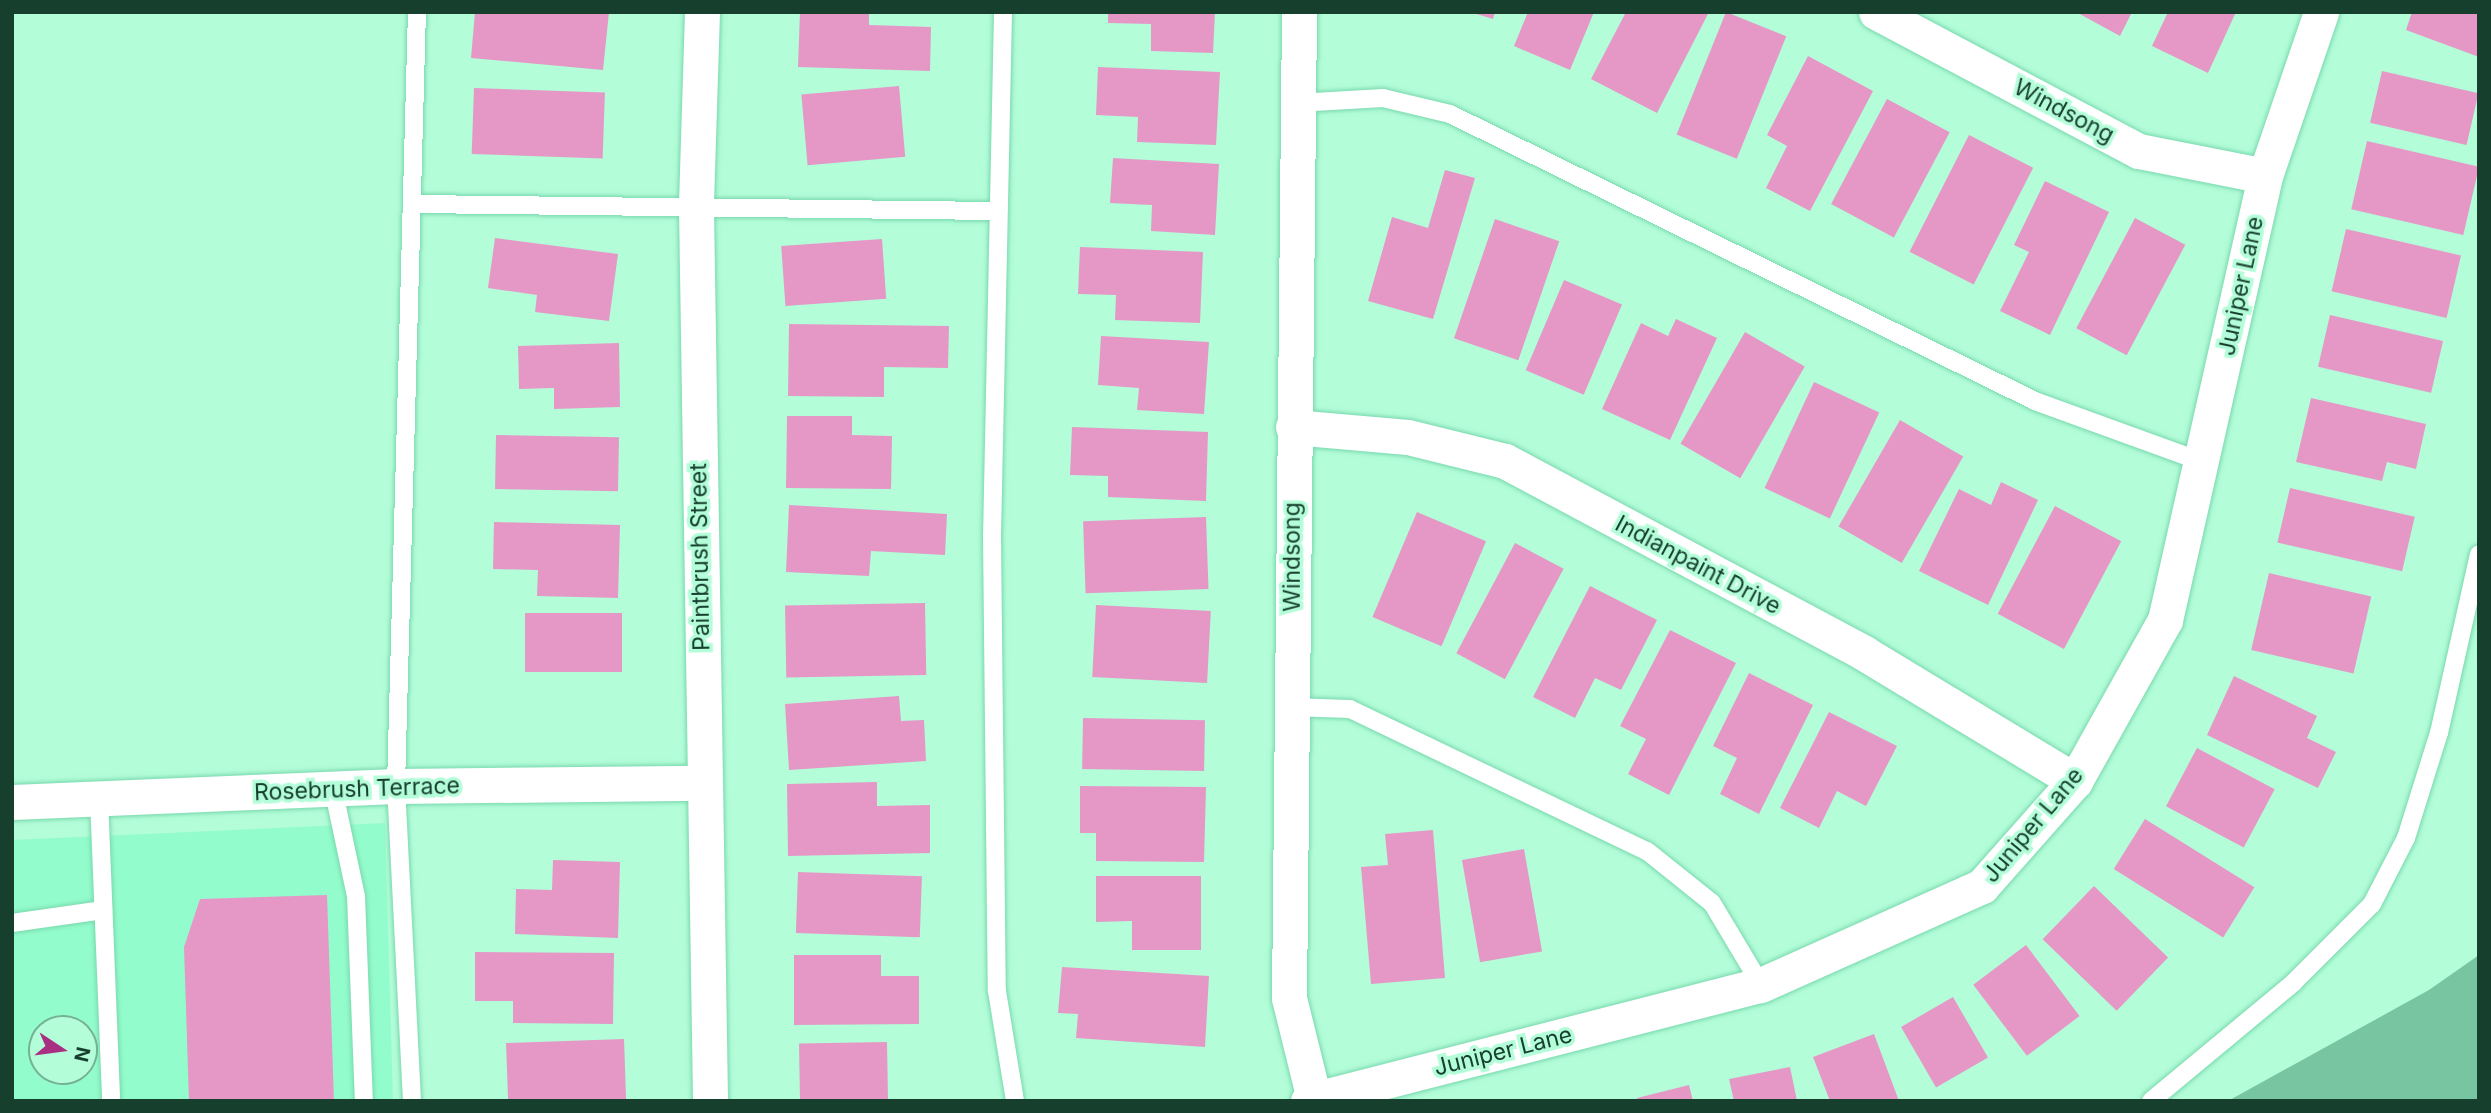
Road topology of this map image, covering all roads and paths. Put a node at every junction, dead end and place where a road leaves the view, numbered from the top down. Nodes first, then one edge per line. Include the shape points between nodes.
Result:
1 (417, 12) edge
2 (702, 12) edge
3 (1003, 12) edge
4 (1299, 12) edge
5 (1876, 12) edge
6 (2321, 12) edge
7 (1297, 103) junction
8 (2265, 176) junction
9 (414, 204) junction
10 (696, 208) junction
11 (998, 211) junction
12 (1293, 427) junction
13 (2203, 462) junction
14 (2479, 554) edge
15 (1290, 707) junction
16 (2075, 781) junction
17 (703, 783) junction
18 (396, 786) junction
19 (334, 788) junction
20 (99, 798) junction
21 (12, 802) edge
22 (103, 910) junction
23 (12, 923) edge
24 (1761, 985) junction
25 (1311, 1100) edge
26 (111, 1101) edge
27 (364, 1101) edge
28 (412, 1101) edge
29 (710, 1101) edge
30 (1015, 1101) edge
31 (2151, 1101) edge

1 - 9 lane
2 - 10 street, Paintbrush Street
3 - 11 lane
4 - 7 street, Windsong
5 - 8 street, Windsong via 2139,151
6 - 8 street, Juniper Lane
7 - 12 street, Windsong
7 - 13 lane via 1383,98 1450,114 2035,401
8 - 13 street, Juniper Lane
9 - 10 lane
9 - 18 lane
10 - 11 lane
10 - 17 street, Paintbrush Street
11 - 30 lane via 992,536 997,991
12 - 15 street, Windsong
12 - 16 street, Indianpaint Drive via 1408,437 1505,461 1864,653
13 - 16 street, Juniper Lane via 2165,620
14 - 31 lane via 2439,733 2406,838 2372,904 2293,983
15 - 24 lane via 1350,709 1647,851 1712,902
15 - 25 street, Windsong via 1289,998
16 - 24 street, Juniper Lane via 1982,886
17 - 18 street, Rosebrush Terrace
17 - 29 street, Paintbrush Street
18 - 19 street, Rosebrush Terrace
18 - 28 lane
19 - 20 street, Rosebrush Terrace
19 - 27 lane via 356,896
20 - 21 street, Rosebrush Terrace
20 - 22 lane
22 - 23 lane
22 - 26 lane
24 - 25 street, Juniper Lane

